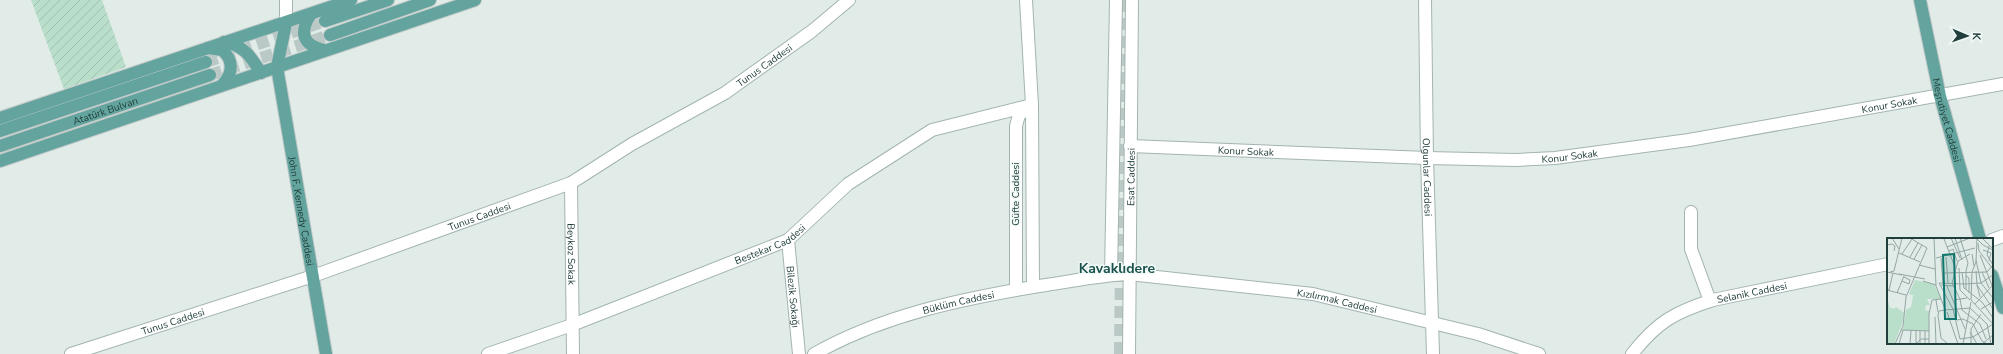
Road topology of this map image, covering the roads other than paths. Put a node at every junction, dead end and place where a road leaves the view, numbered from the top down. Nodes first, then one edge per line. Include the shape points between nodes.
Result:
1 (286, 0) edge
2 (351, 0) edge
3 (388, 0) edge
4 (430, 0) edge
5 (475, 0) edge
6 (849, 0) edge
7 (1026, 0) edge
8 (1116, 0) edge
9 (1132, 0) edge
10 (1425, 0) edge
11 (1920, 0) edge
12 (311, 14) junction
13 (325, 21) tunnel mouth
14 (286, 23) junction
15 (330, 35) tunnel mouth
16 (224, 42) junction
17 (208, 48) junction
18 (324, 50) junction
19 (206, 62) tunnel mouth
20 (276, 67) junction
21 (261, 73) junction
22 (210, 75) tunnel mouth
23 (223, 84) junction
24 (2003, 84) edge
25 (1940, 96) junction
26 (1032, 105) junction
27 (0, 118) edge
28 (0, 131) edge
29 (0, 146) edge
30 (1130, 146) junction
31 (1427, 158) junction
32 (0, 161) edge
33 (571, 183) junction
34 (1032, 194) junction
35 (1015, 195) junction
36 (1691, 212) dead end
37 (2003, 236) edge
38 (1980, 238) edge
39 (788, 240) junction
40 (1993, 240) edge
41 (1887, 264) edge
42 (1129, 274) junction
43 (1111, 275) junction
44 (314, 276) junction
45 (1993, 278) edge
46 (1033, 288) junction
47 (1016, 290) junction
48 (1710, 301) junction
49 (2003, 308) edge
50 (1431, 321) junction
51 (572, 325) junction
52 (71, 354) edge
53 (326, 354) edge
54 (488, 354) edge
55 (573, 354) edge
56 (799, 354) edge
57 (814, 354) edge
58 (1129, 354) edge
59 (1433, 354) edge
60 (1539, 354) edge
61 (1632, 354) edge

1 - 14 street
2 - 12 main road
3 - 13 main road
4 - 15 main road
5 - 18 main road
6 - 33 street, Tunus Caddesi via 725,93 632,144
7 - 26 street, Güfte Caddesi
8 - 43 street, Esat Caddesi
9 - 30 street, Esat Caddesi
10 - 31 street, Olgunlar Caddesi
11 - 25 main road, Meşrutiyet Caddesi
12 - 14 main road
12 - 18 main road via 304,29 305,37 312,47
14 - 16 main road
14 - 20 main road
16 - 17 main road
16 - 21 main road via 244,49
17 - 23 main road via 222,50 230,60 230,72
17 - 27 main road
18 - 20 main road
19 - 28 main road, Atatürk Bulvarı
20 - 21 main road
20 - 44 main road, John F. Kennedy Caddesi
21 - 23 main road
22 - 29 main road, Atatürk Bulvarı
23 - 32 main road
24 - 25 street, Konur Sokak
25 - 31 street, Konur Sokak via 1624,150 1516,160
25 - 38 main road, Meşrutiyet Caddesi
26 - 34 street, Güfte Caddesi
26 - 35 street, Güfte Caddesi via 1019,115 1016,126
26 - 39 street, Bestekar Caddesi via 932,130 848,184
30 - 31 street, Konur Sokak
30 - 42 street, Esat Caddesi
31 - 50 street, Olgunlar Caddesi
33 - 44 street, Tunus Caddesi
33 - 51 street, Beykoz Sokak
34 - 35 street
34 - 46 street, Güfte Caddesi
35 - 47 street, Güfte Caddesi
36 - 48 street via 1691,249
37 - 40 street
39 - 51 street, Bestekar Caddesi
39 - 56 street, Bilezik Sokağı
41 - 48 street, Selanik Caddesi
42 - 43 street, Kızılırmak Caddesi
42 - 50 street, Kızılırmak Caddesi via 1313,294
42 - 58 street, Esat Caddesi
43 - 46 street, Büklüm Caddesi
44 - 52 street, Tunus Caddesi
44 - 53 main road, John F. Kennedy Caddesi
45 - 49 main road
46 - 47 street, Büklüm Caddesi
47 - 57 street, Büklüm Caddesi via 941,304 891,319 841,338
48 - 61 street, Selanik Caddesi via 1663,321
50 - 59 street, Olgunlar Caddesi
50 - 60 street, Kızılırmak Caddesi
51 - 54 street, Bestekar Caddesi
51 - 55 street, Beykoz Sokak

